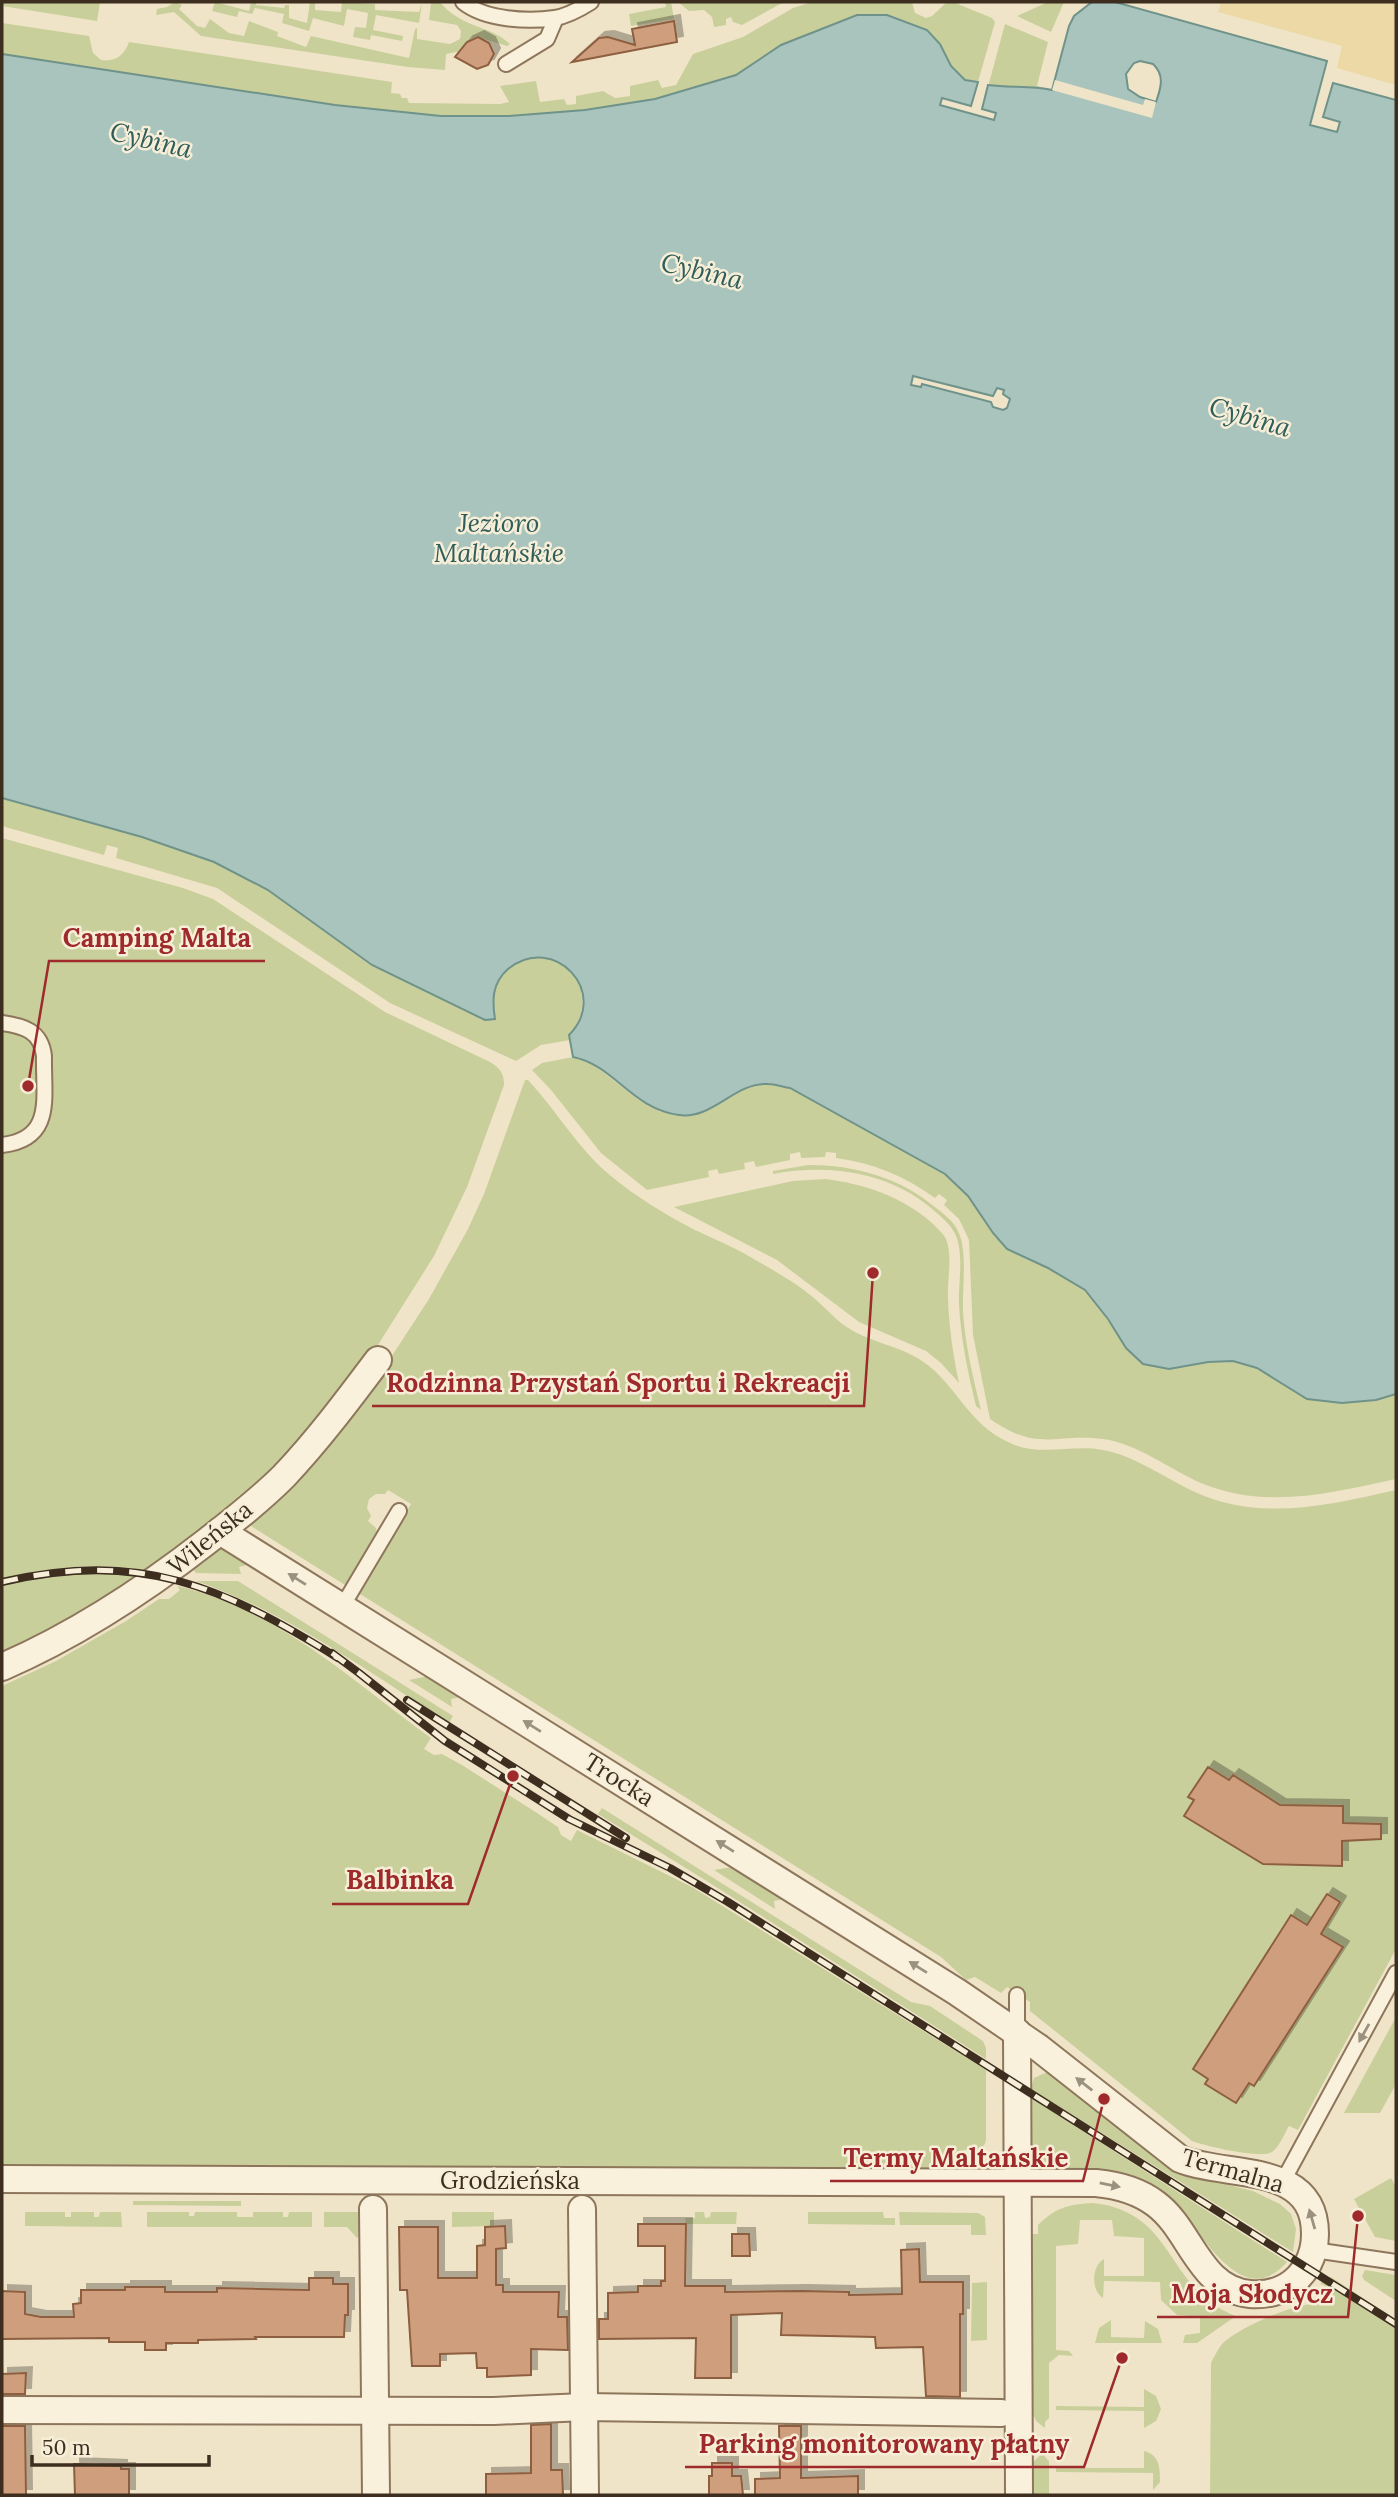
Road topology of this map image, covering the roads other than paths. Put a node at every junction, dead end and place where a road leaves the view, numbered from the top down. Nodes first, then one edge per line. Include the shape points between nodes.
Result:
1 (463, 2) edge
2 (591, 2) edge
3 (556, 18) junction
4 (506, 64) dead end
5 (2, 1023) edge
6 (2, 1145) edge
7 (378, 1360) dead end
8 (399, 1511) dead end
9 (220, 1531) junction
10 (341, 1607) junction
11 (2, 1667) edge
12 (1396, 1973) edge
13 (1017, 1995) dead end
14 (1017, 2032) junction
15 (2, 2179) edge
16 (373, 2180) junction
17 (582, 2181) junction
18 (1018, 2181) junction
19 (1283, 2182) junction
20 (373, 2209) joint
21 (582, 2209) joint
22 (1314, 2250) junction
23 (1396, 2262) edge
24 (584, 2407) junction
25 (2, 2410) edge
26 (376, 2411) junction
27 (1010, 2413) junction
28 (376, 2495) edge
29 (585, 2495) edge
30 (1019, 2495) edge

1 - 3 lane via 492,15
2 - 3 lane
3 - 4 lane via 547,39
5 - 6 lane via 31,1031 43,1046 44,1056 43,1118 38,1129 20,1142
7 - 9 street, Wileńska via 312,1446
8 - 10 lane
10 -> 9 street, Trocka
9 - 11 street, Wileńska via 125,1601
14 -> 10 street, Trocka
12 -> 19 lane
13 - 14 lane
14 - 18 street
19 -> 14 street, Termalna via 1180,2158
15 - 16 street, Grodzieńska
16 - 17 street, Grodzieńska
16 - 20 lane
17 - 18 street, Grodzieńska
17 - 21 lane
18 -> 22 street via 1105,2183 1142,2196 1164,2211 1211,2275 1242,2293 1267,2294 1290,2284 1307,2267
18 - 27 street
22 -> 19 street, Termalna via 1315,2226 1308,2207 1300,2194
20 - 26 street
21 - 24 street
22 - 23 lane
24 - 26 street
24 - 27 street
24 - 29 street
25 - 26 street
26 - 28 street
27 - 30 street

